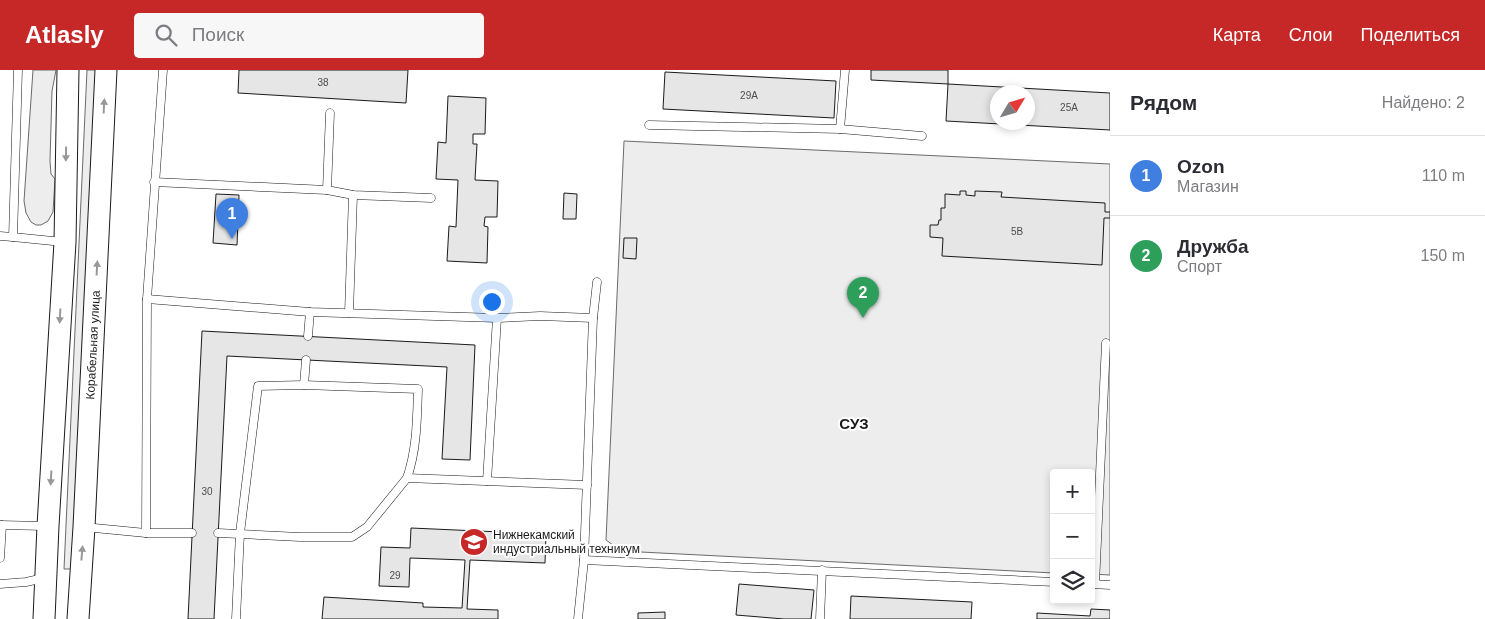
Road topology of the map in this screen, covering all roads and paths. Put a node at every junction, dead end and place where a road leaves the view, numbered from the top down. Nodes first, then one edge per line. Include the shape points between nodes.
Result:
1 (18, 70) edge
2 (68, 70) edge
3 (106, 70) edge
4 (162, 70) edge
5 (845, 70) edge
6 (330, 113) dead end
7 (649, 125) dead end
8 (840, 129) junction
9 (922, 136) dead end
10 (154, 182) junction
11 (328, 190) junction
12 (354, 195) junction
13 (431, 198) dead end
14 (0, 236) edge
15 (13, 238) junction
16 (65, 242) junction
17 (597, 282) dead end
18 (147, 299) junction
19 (310, 312) junction
20 (349, 314) junction
21 (497, 318) junction
22 (593, 318) junction
23 (308, 336) dead end
24 (1106, 343) dead end
25 (306, 360) dead end
26 (304, 385) junction
27 (407, 478) junction
28 (487, 481) junction
29 (587, 485) junction
30 (1, 525) edge
31 (48, 526) junction
32 (84, 527) junction
33 (192, 532) dead end
34 (146, 533) junction
35 (218, 533) dead end
36 (240, 533) junction
37 (0, 558) edge
38 (1094, 559) edge
39 (584, 560) junction
40 (822, 570) junction
41 (46, 580) junction
42 (1050, 582) edge
43 (0, 584) edge
44 (79, 584) junction
45 (1095, 584) edge
46 (1110, 585) edge
47 (44, 619) edge
48 (78, 619) edge
49 (236, 619) edge
50 (578, 619) edge
51 (820, 619) edge

1 - 15 lane
2 -> 16 main road
32 -> 3 main road, Корабельная улица
4 - 10 lane
5 - 8 lane
6 - 11 lane
7 - 8 lane
8 - 9 lane
10 - 11 lane
10 - 18 lane
11 - 12 lane
12 - 13 lane
12 - 20 lane
14 - 15 lane
15 - 16 lane
16 -> 31 main road
17 - 22 lane
18 - 19 lane
18 - 34 lane
19 - 20 lane
19 - 23 lane
20 - 21 lane
21 - 22 lane
21 - 28 lane
22 - 29 lane
24 - 38 lane
25 - 26 lane
26 - 27 lane via 418,389 416,443
26 - 36 lane via 258,386
27 - 28 lane
27 - 36 lane via 367,527 352,537
28 - 29 lane
29 - 39 lane
30 - 31 lane
30 - 37 lane
31 - 41 main road
32 - 34 lane
44 -> 32 main road, Корабельная улица
33 - 34 lane
35 - 36 lane
36 - 49 lane
39 - 40 lane
39 - 50 lane
40 - 42 lane
40 - 51 lane
41 - 43 lane
41 - 44 main road
41 - 47 main road
44 - 48 main road, Корабельная улица
45 - 46 lane

